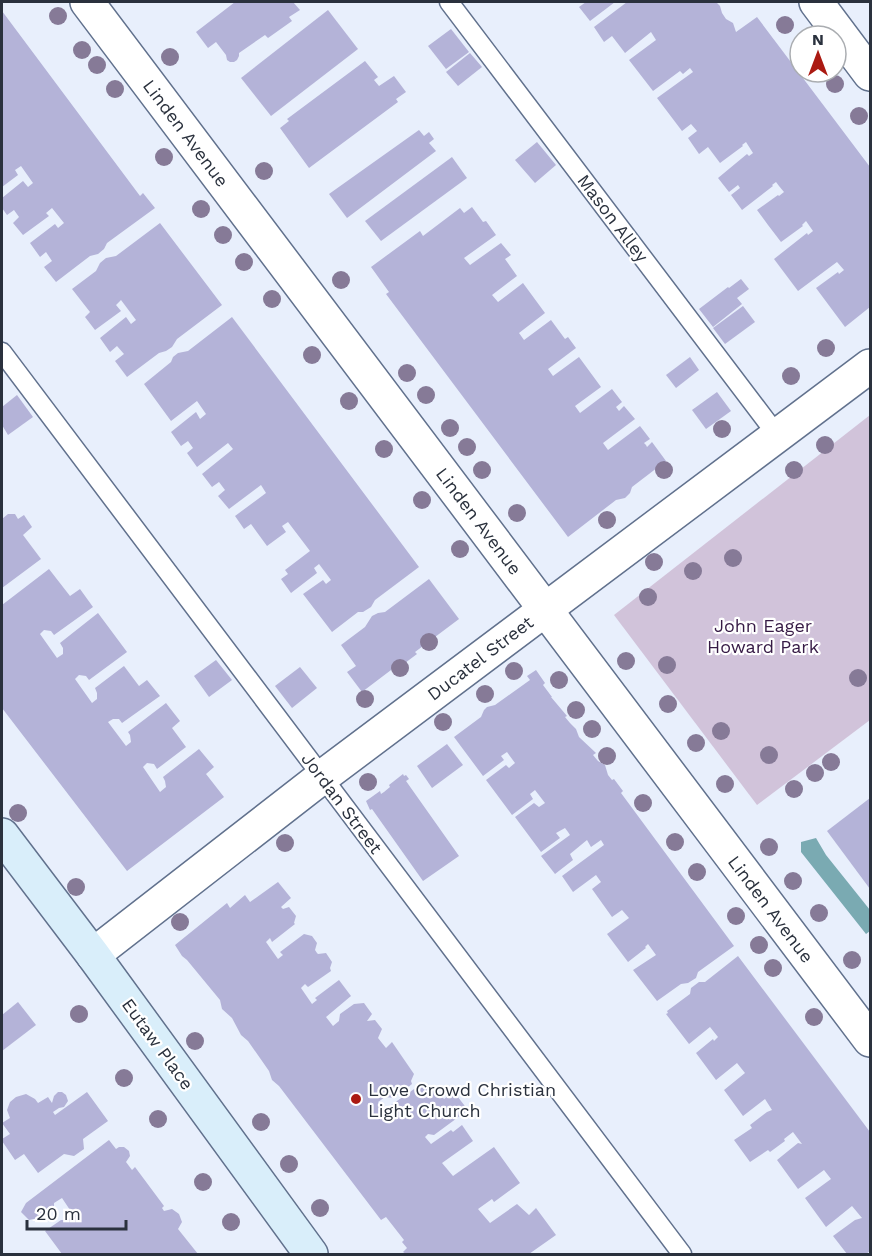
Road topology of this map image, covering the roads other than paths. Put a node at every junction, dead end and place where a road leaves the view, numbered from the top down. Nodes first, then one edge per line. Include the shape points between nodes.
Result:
1 (87, 2) edge
2 (449, 2) edge
3 (816, 2) edge
4 (870, 74) edge
5 (2, 352) edge
6 (870, 366) edge
7 (777, 435) junction
8 (545, 609) junction
9 (322, 777) junction
10 (2, 835) edge
11 (93, 955) junction
12 (870, 1040) edge
13 (311, 1254) edge
14 (682, 1254) edge

1 - 8 street, Linden Avenue
2 - 7 lane, Mason Alley
3 - 4 street
5 - 9 lane, Jordan Street
6 - 7 street, Ducatel Street
7 - 8 street, Ducatel Street
8 - 9 street, Ducatel Street
8 - 12 street, Linden Avenue
9 - 11 street, Ducatel Street
9 - 14 lane, Jordan Street
10 - 11 street, Eutaw Place
11 - 13 street, Eutaw Place

